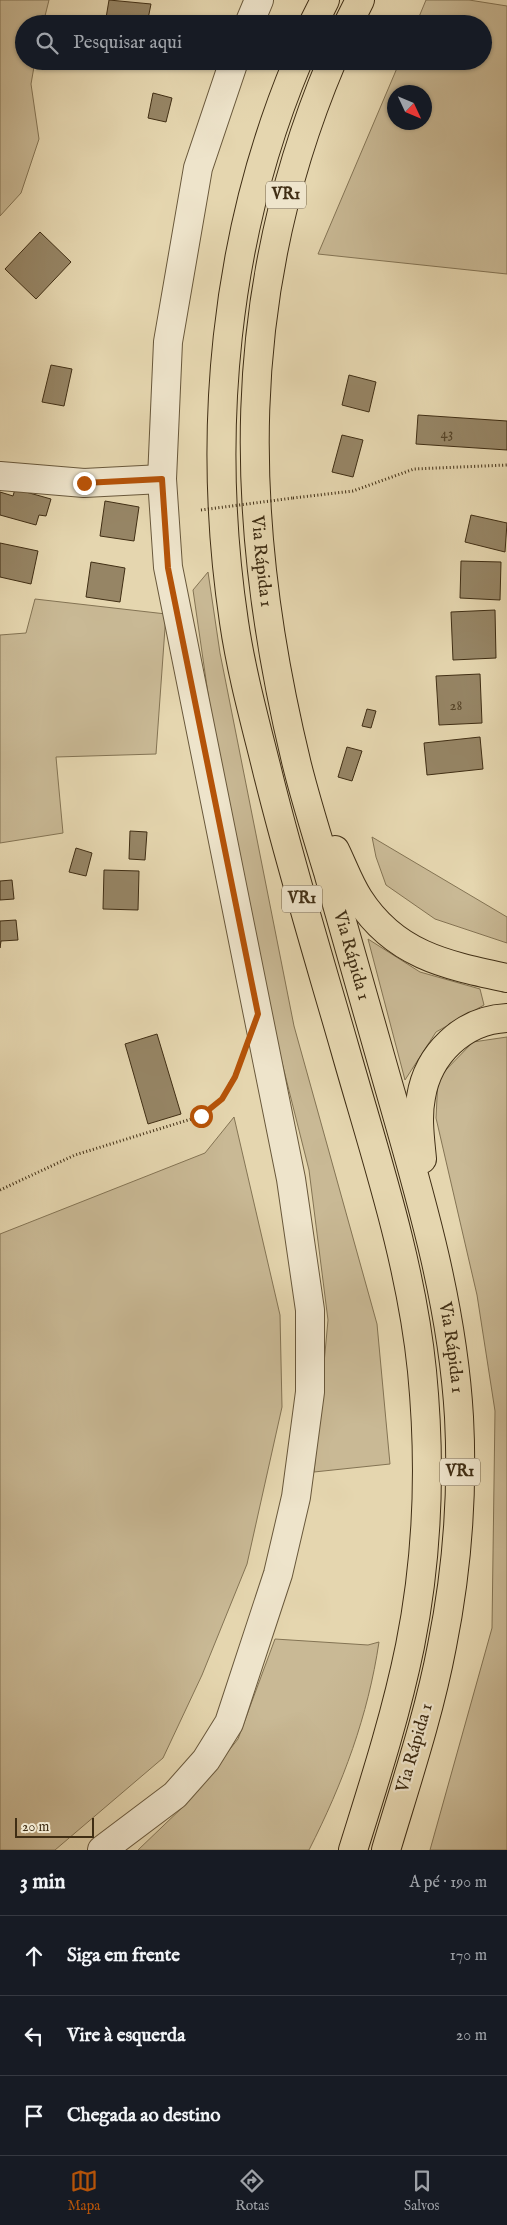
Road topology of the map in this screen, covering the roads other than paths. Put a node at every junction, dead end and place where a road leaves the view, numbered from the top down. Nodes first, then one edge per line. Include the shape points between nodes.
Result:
1 (259, 0) edge
2 (325, 0) edge
3 (360, 0) edge
4 (253, 15) edge
5 (318, 15) edge
6 (352, 15) edge
7 (231, 70) edge
8 (295, 70) edge
9 (328, 70) edge
10 (0, 476) edge
11 (162, 479) junction
12 (298, 768) junction
13 (507, 978) edge
14 (507, 1018) edge
15 (424, 1205) junction
16 (102, 1850) edge
17 (353, 1850) edge
18 (386, 1850) edge

1 - 4 street
2 - 5 highway
3 - 6 highway
7 - 11 street via 196,178 168,342
8 - 17 highway, Via Rápida 1 / VR1 via 269,140 251,204 238,269 223,387 221,446 227,565 245,682 281,827 394,1224 416,1318 426,1423 427,1485 417,1608 388,1737
9 - 12 highway, Via Rápida 1 / VR1 via 281,210 268,274 255,390 255,498 261,562 282,695
10 - 11 street via 84,483
11 - 16 street via 168,568 291,1179 310,1310 310,1392 296,1497 278,1574 229,1724 206,1760 175,1795
12 - 13 highway via 357,897 381,927 424,956 448,965
12 - 15 highway, Via Rápida 1 / VR1
14 - 15 highway via 480,1022 465,1030 440,1052 431,1066 424,1082 419,1115
15 - 18 highway, Via Rápida 1 / VR1 via 442,1288 459,1416 458,1535 442,1648

